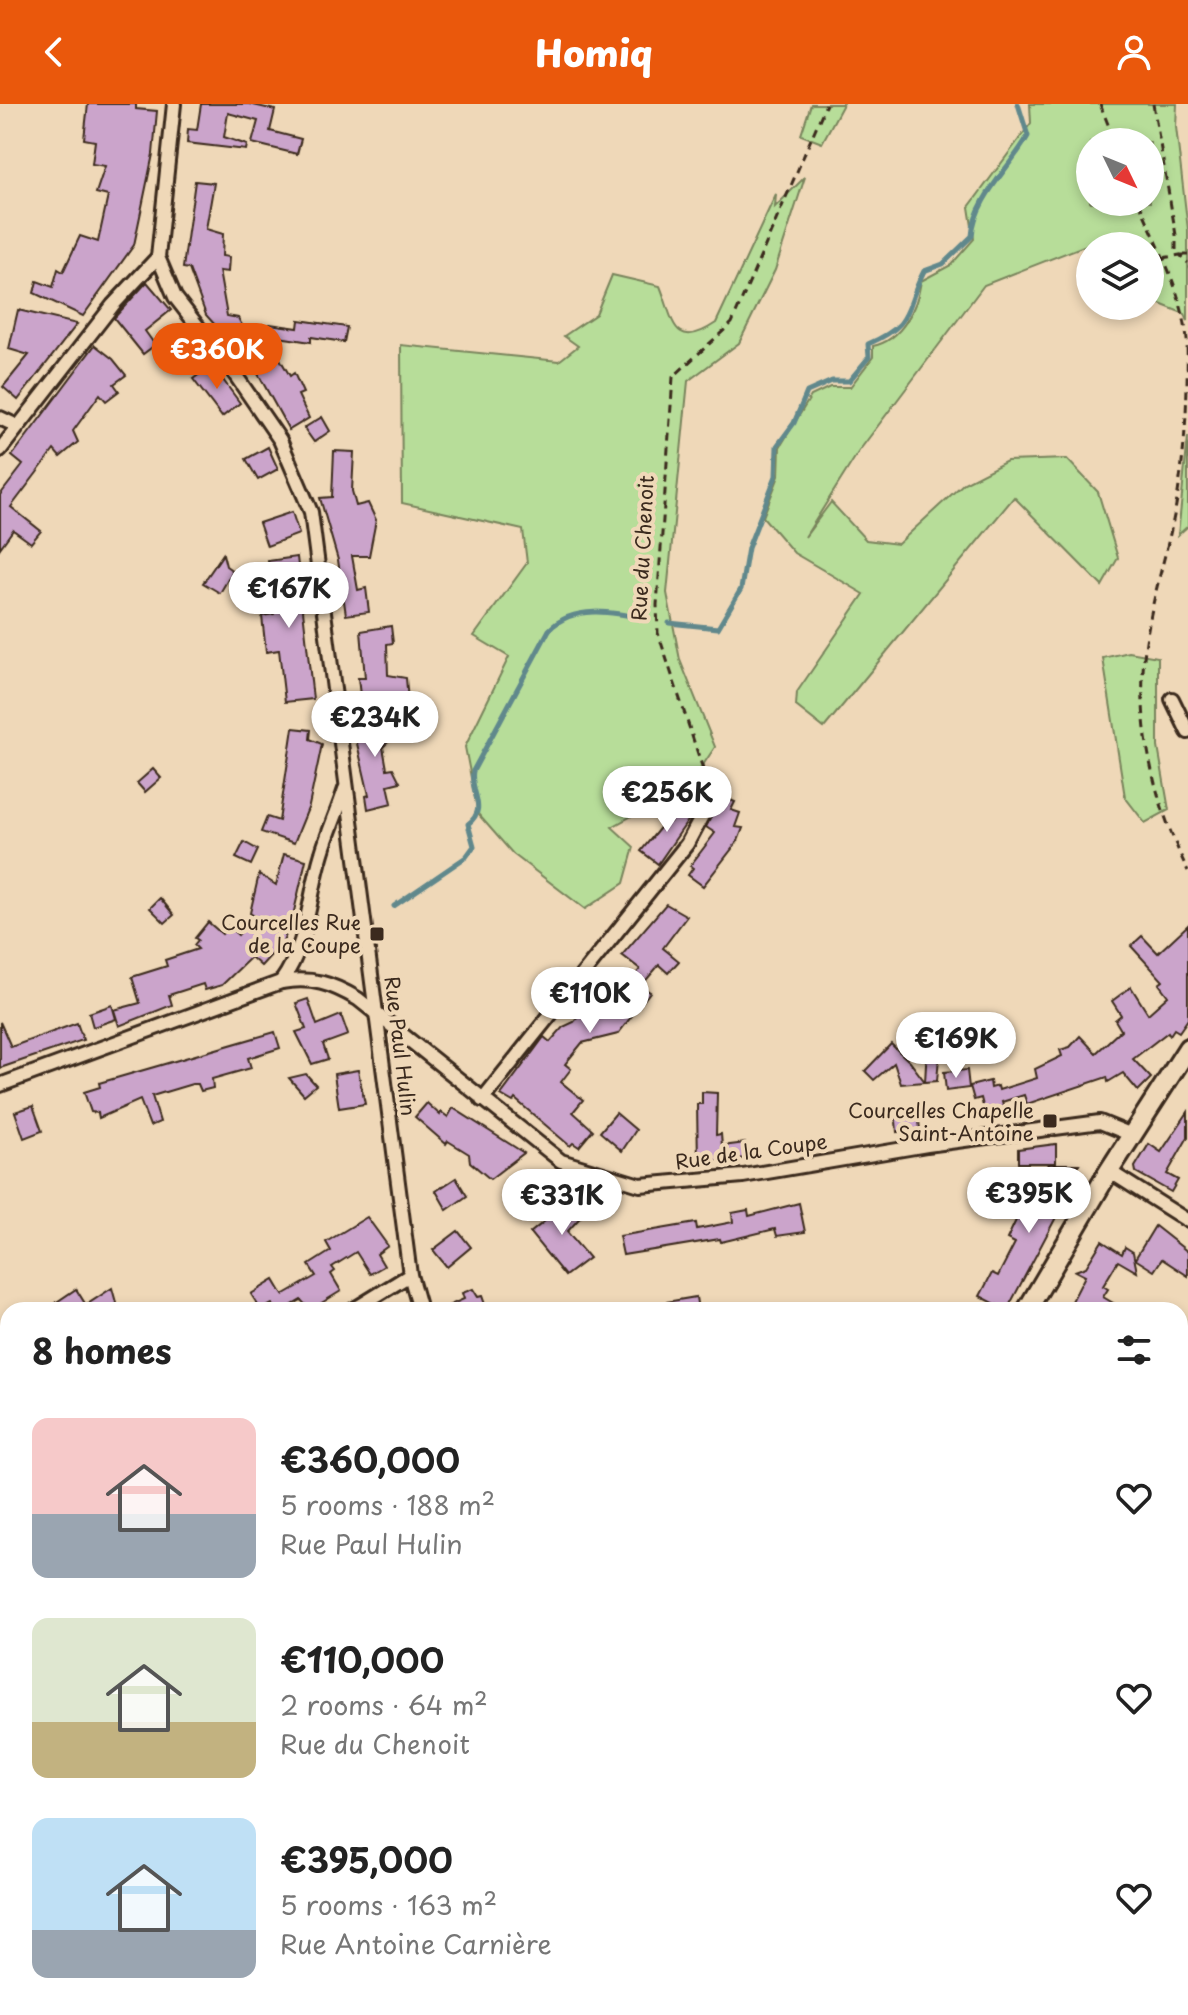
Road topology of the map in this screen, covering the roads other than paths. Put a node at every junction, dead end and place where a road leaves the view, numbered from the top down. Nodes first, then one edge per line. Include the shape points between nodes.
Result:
1 (174, 104) edge
2 (158, 257) junction
3 (0, 418) edge
4 (17, 426) junction
5 (0, 450) edge
6 (1172, 699) dead end
7 (1188, 732) edge
8 (705, 781) road end
9 (347, 786) junction
10 (281, 982) junction
11 (377, 1016) junction
12 (1188, 1048) edge
13 (0, 1085) edge
14 (482, 1100) junction
15 (1132, 1135) junction
16 (1109, 1171) junction
17 (1188, 1221) edge
18 (410, 1275) junction
19 (366, 1302) edge
20 (418, 1302) edge
21 (1032, 1302) edge

1 - 2 street
2 - 4 street
2 - 9 street, Rue Paul Hulin via 175,297 280,440 311,512
3 - 4 street
4 - 5 street
6 - 7 street
8 - 14 street via 703,814 687,844
9 - 10 street via 321,855 296,961
9 - 11 street, Rue Paul Hulin
10 - 11 street, Rue de la Coupe via 308,978 334,985
10 - 13 street, Rue de la Coupe
11 - 14 street, Rue de la Coupe
11 - 18 street, Rue Paul Hulin
12 - 15 main road
14 - 15 street, Rue de la Coupe via 561,1161 640,1185 743,1176 1100,1122
15 - 16 main road
16 - 17 street
16 - 21 main road
18 - 19 street
18 - 20 street, Rue Paul Hulin

